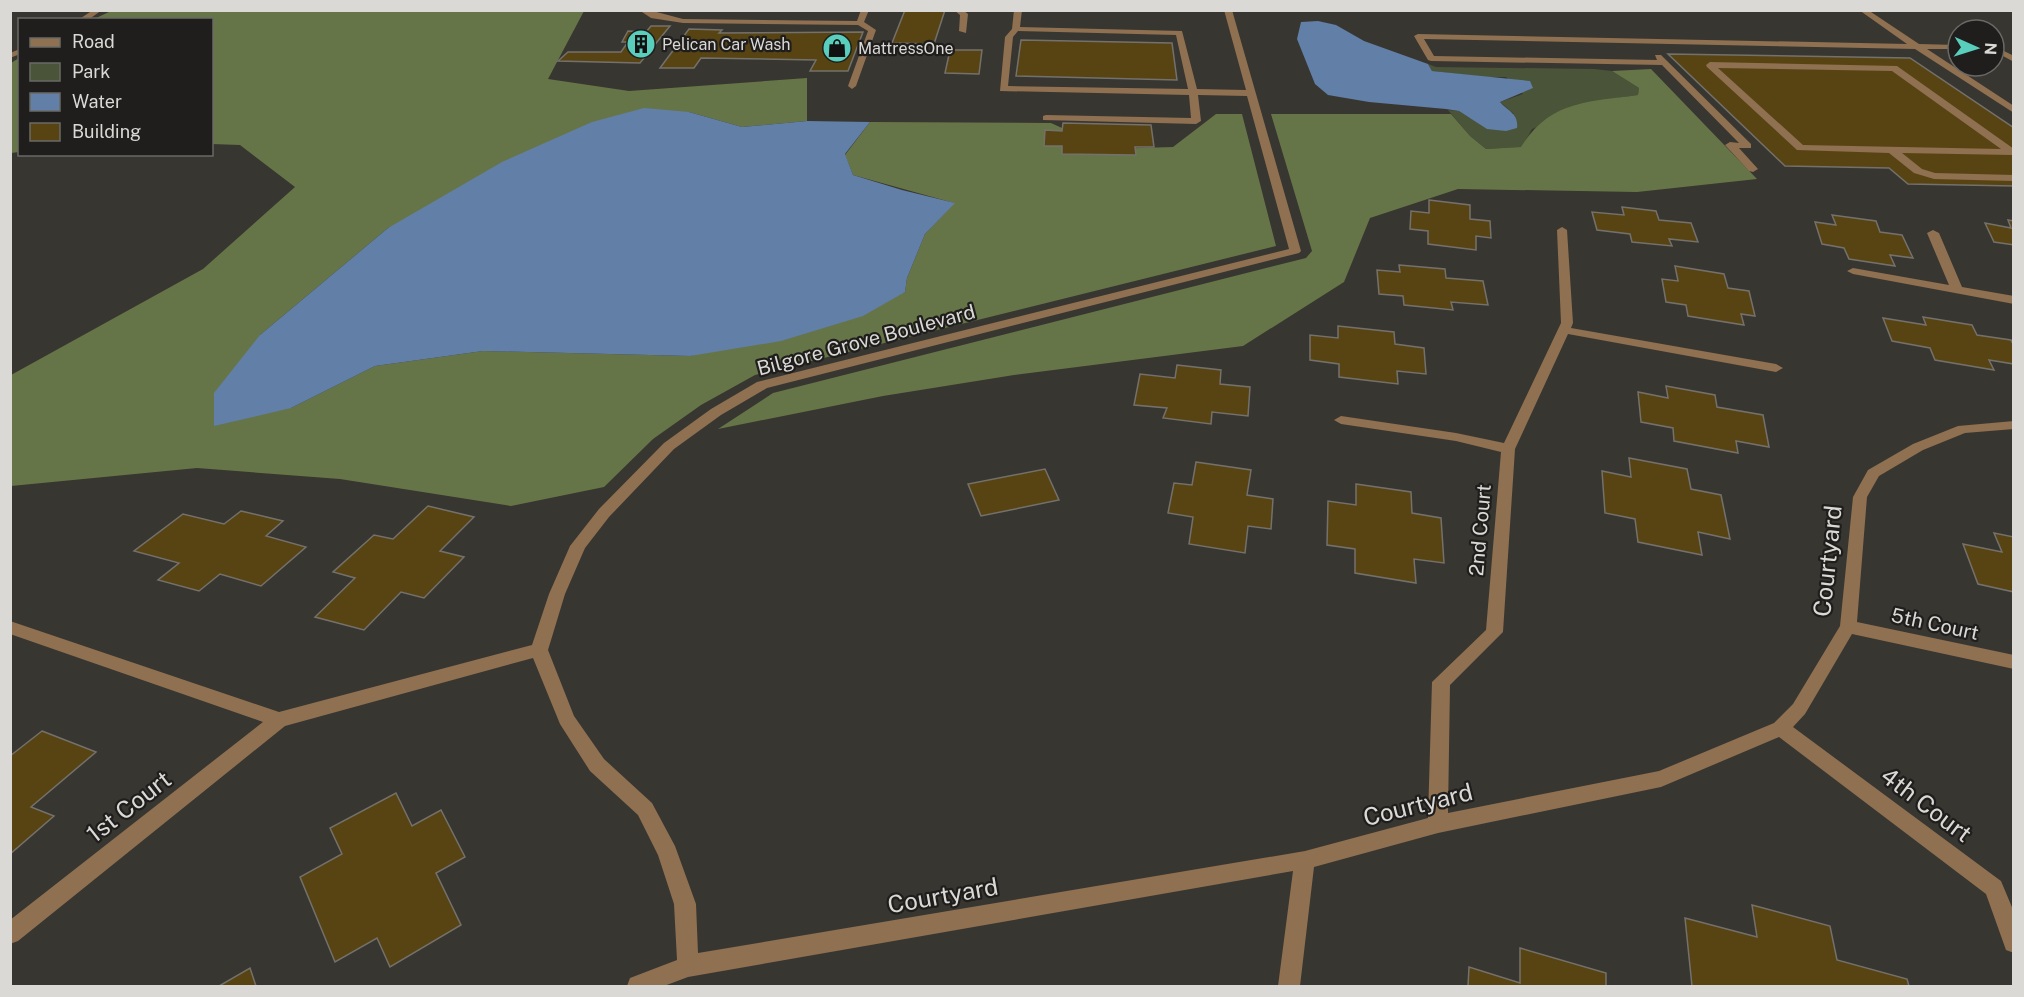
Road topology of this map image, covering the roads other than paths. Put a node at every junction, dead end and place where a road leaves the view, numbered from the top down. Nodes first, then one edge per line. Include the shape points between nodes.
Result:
1 (99, 10) edge
2 (642, 10) edge
3 (865, 10) edge
4 (957, 10) edge
5 (1018, 10) edge
6 (1228, 10) edge
7 (1862, 10) edge
8 (85, 18) edge
9 (860, 23) junction
10 (1016, 29) junction
11 (963, 31) dead end
12 (1641, 40) junction
13 (1915, 46) junction
14 (1946, 47) edge
15 (1664, 63) junction
16 (852, 86) dead end
17 (1193, 92) junction
18 (1251, 93) junction
19 (2013, 110) edge
20 (1046, 118) dead end
21 (1892, 150) junction
22 (1753, 169) dead end
23 (2013, 178) edge
24 (1562, 230) dead end
25 (1933, 233) dead end
26 (1853, 272) dead end
27 (1957, 290) junction
28 (2013, 300) edge
29 (1564, 330) junction
30 (1776, 368) dead end
31 (1341, 420) dead end
32 (2013, 425) edge
33 (1508, 449) junction
34 (10, 627) edge
35 (1848, 627) junction
36 (539, 650) junction
37 (2013, 662) edge
38 (279, 720) junction
39 (1781, 728) junction
40 (1438, 824) junction
41 (1305, 860) junction
42 (10, 934) edge
43 (2013, 943) edge
44 (688, 966) junction
45 (638, 987) edge
46 (1289, 987) edge

1 - 8 street
2 - 9 street via 683,21
3 - 9 street
4 - 11 street via 964,14
5 - 10 street
6 - 18 street, Bilgore Grove Boulevard
7 - 13 street
9 - 16 street via 872,30
10 - 17 street via 1179,33
10 - 17 street via 1010,37 1003,89
12 - 13 street
12 - 15 street
12 - 15 street via 1418,36 1431,58
13 - 14 street
13 - 19 street
15 - 22 street via 1748,146 1730,145
17 - 18 street
17 - 20 street via 1197,121
18 - 36 street, Bilgore Grove Boulevard via 1295,251 762,385 669,446 604,513 578,546
21 - 21 street via 1800,148 1710,65 1894,68 2013,152
21 - 23 street via 1918,171 1934,176
24 - 29 street, 2nd Court via 1567,323
25 - 27 street
26 - 27 street
27 - 28 street
29 - 30 street
29 - 33 street, 2nd Court
31 - 33 street
32 - 35 street, Courtyard via 1964,429 1918,447 1873,474 1860,497
33 - 40 street, 2nd Court via 1494,632 1440,682
34 - 38 street
35 - 37 street, 5th Court
35 - 39 street, Courtyard via 1799,709
36 - 38 street, 1st Court
36 - 44 street via 566,719 597,765 645,809 668,852 685,904
38 - 42 street, 1st Court
39 - 40 street, Courtyard via 1661,779
39 - 43 street, 4th Court via 1994,888
40 - 41 street, Courtyard
41 - 44 street, Courtyard
41 - 46 street
44 - 45 street, Courtyard

